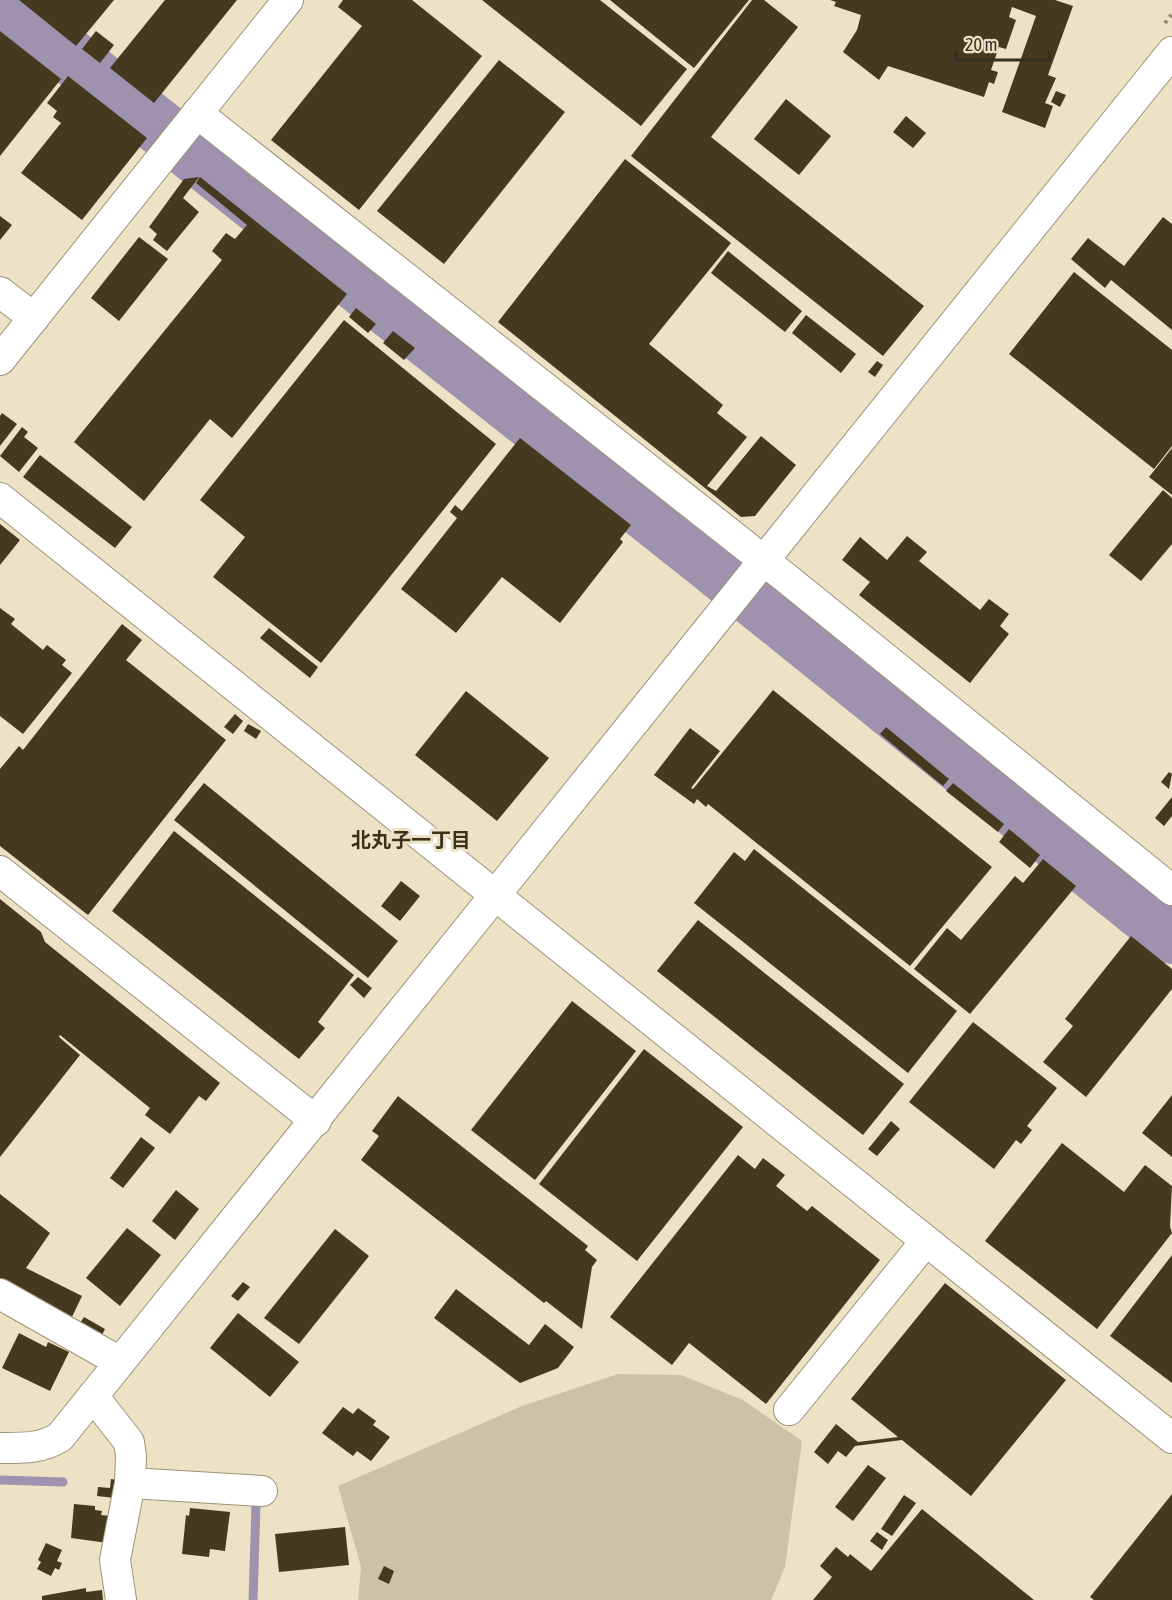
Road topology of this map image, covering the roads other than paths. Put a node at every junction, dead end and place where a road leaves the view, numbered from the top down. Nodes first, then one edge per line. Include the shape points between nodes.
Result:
1 (288, 0) edge
2 (1172, 52) edge
3 (182, 132) junction
4 (0, 292) edge
5 (34, 318) junction
6 (0, 360) edge
7 (0, 498) edge
8 (759, 568) junction
9 (0, 872) edge
10 (1172, 890) edge
11 (496, 896) junction
12 (316, 1121) junction
13 (926, 1241) junction
14 (0, 1294) edge
15 (120, 1362) junction
16 (93, 1396) junction
17 (789, 1410) dead end
18 (1172, 1438) edge
19 (0, 1448) edge
20 (130, 1483) junction
21 (262, 1491) dead end
22 (121, 1600) edge

1 - 3 street
2 - 8 street
3 - 5 street
3 - 8 street
4 - 5 street
5 - 6 street
7 - 11 street
8 - 10 street
8 - 11 street
9 - 12 street
11 - 12 street
11 - 13 street
12 - 15 street
13 - 17 street
13 - 18 street
14 - 15 street
15 - 16 street
16 - 19 street via 60,1437 48,1444
16 - 20 street via 129,1442
20 - 21 street
20 - 22 street via 115,1560

